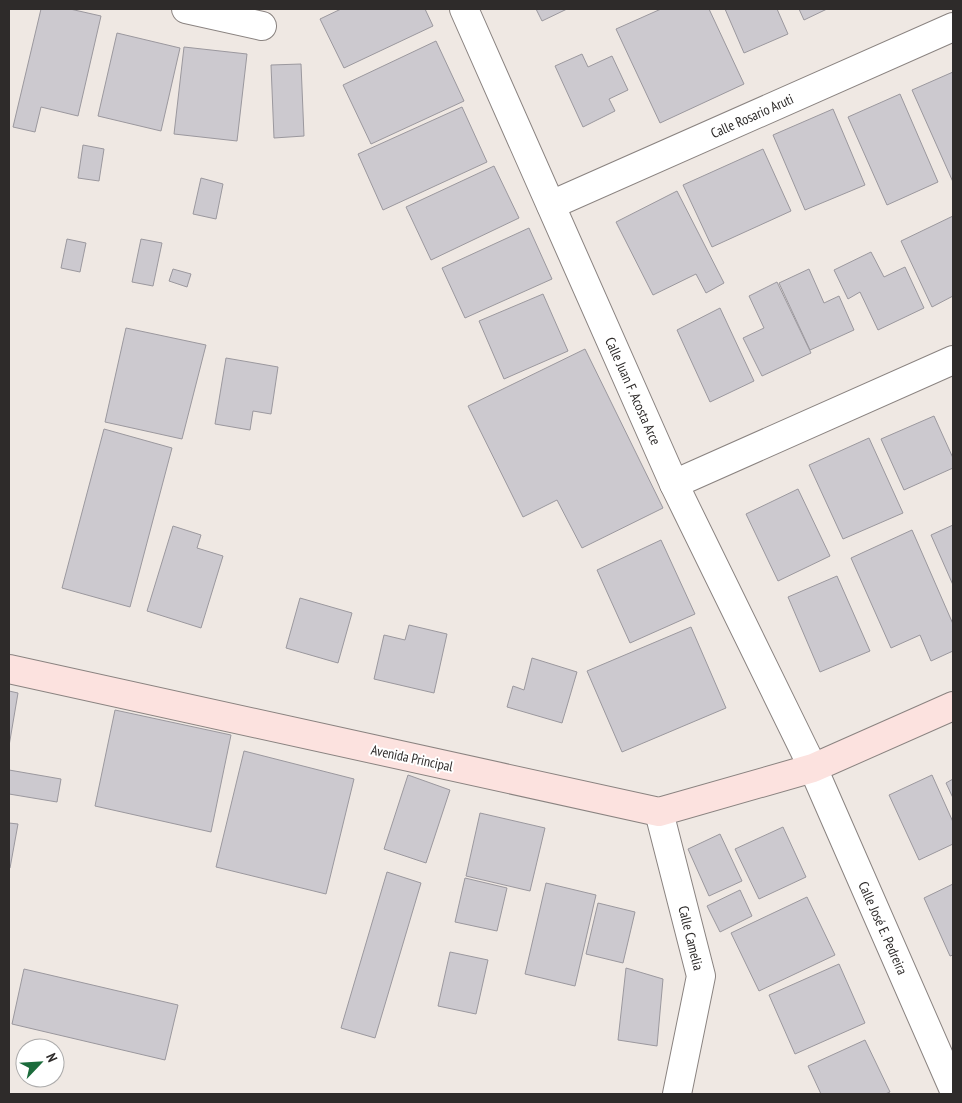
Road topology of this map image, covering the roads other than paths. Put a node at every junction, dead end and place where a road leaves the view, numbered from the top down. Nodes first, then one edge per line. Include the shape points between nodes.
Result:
1 (186, 9) edge
2 (464, 9) edge
3 (262, 26) dead end
4 (953, 27) edge
5 (550, 205) junction
6 (953, 360) edge
7 (674, 484) junction
8 (9, 669) edge
9 (953, 706) edge
10 (813, 768) junction
11 (659, 812) junction
12 (953, 1088) edge
13 (677, 1094) edge

1 - 3 street
2 - 5 street, Calle Juan F. Acosta Arce
4 - 5 street, Calle Rosario Aruti
5 - 7 street, Calle Juan F. Acosta Arce
6 - 7 street
7 - 10 street, Calle Juan F. Acosta Arce
8 - 11 street, Avenida Principal
9 - 10 street, Avenida Principal
10 - 11 street, Avenida Principal
10 - 12 street, Calle José E. Pedreira
11 - 13 street, Calle Camelia via 701,976

